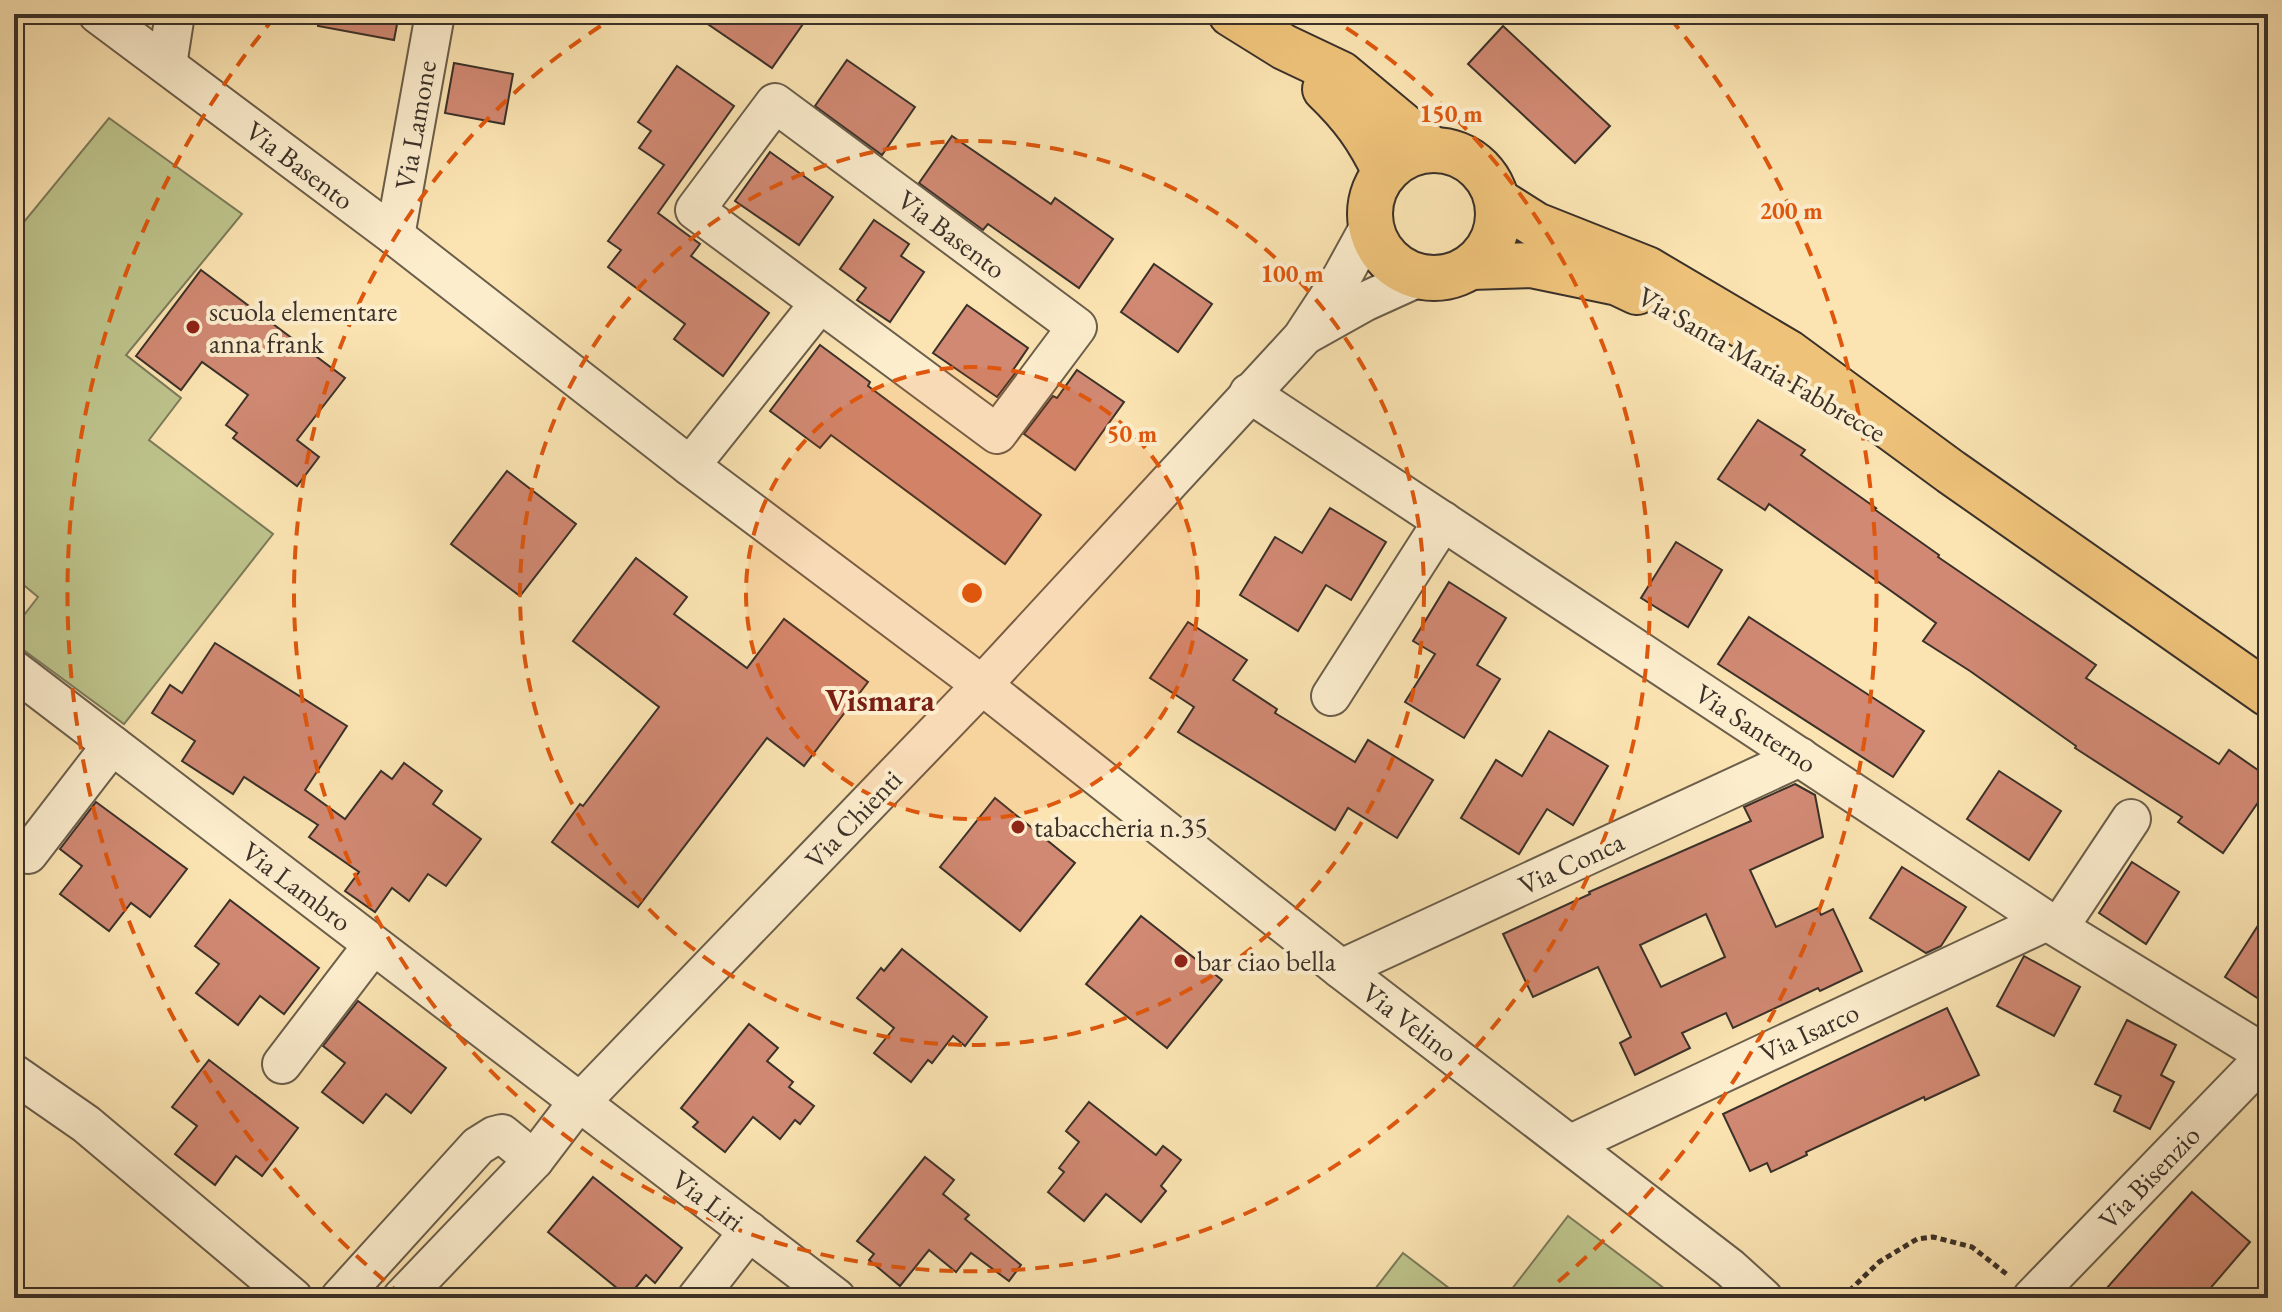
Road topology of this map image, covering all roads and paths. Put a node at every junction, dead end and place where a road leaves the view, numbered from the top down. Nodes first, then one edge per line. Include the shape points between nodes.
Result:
1 (98, 14) edge
2 (175, 14) edge
3 (435, 14) edge
4 (1231, 14) edge
5 (1284, 47) junction
6 (167, 65) junction
7 (1431, 149) junction
8 (1385, 172) junction
9 (1498, 201) junction
10 (1370, 226) junction
11 (395, 236) junction
12 (1471, 267) junction
13 (1419, 277) junction
14 (820, 303) junction
15 (1302, 338) junction
16 (1249, 393) junction
17 (690, 466) junction
18 (1951, 472) junction
19 (1443, 521) junction
20 (14, 670) edge
21 (982, 685) junction
22 (2268, 694) edge
23 (1331, 696) dead end
24 (112, 745) junction
25 (1800, 757) junction
26 (2131, 819) dead end
27 (28, 854) dead end
28 (2053, 924) junction
29 (373, 945) junction
30 (1341, 969) junction
31 (2267, 1055) edge
32 (282, 1064) dead end
33 (14, 1074) edge
34 (580, 1103) junction
35 (1571, 1144) junction
36 (534, 1160) junction
37 (749, 1231) junction
38 (2033, 1297) edge
39 (293, 1298) edge
40 (340, 1298) edge
41 (402, 1298) edge
42 (697, 1298) edge
43 (836, 1298) edge
44 (1763, 1298) edge
45 (1842, 1298) edge

1 - 6 street, Via Basento
2 - 6 street
3 - 11 street, Via Lamone
4 - 5 main road
5 - 7 main road via 1341,74
5 - 8 main road via 1351,114
6 - 11 street, Via Basento
7 - 8 main road via 1414,152
7 - 9 main road via 1449,151 1481,169
8 - 10 main road via 1374,188
9 - 12 main road via 1494,238
9 - 18 main road, Via Santa Maria Fabbrecce via 1536,225 1647,269 1789,353
10 - 13 main road via 1387,259
10 - 15 street, Via Chienti
11 - 17 street, Via Basento
12 - 13 main road via 1455,275
12 - 18 main road, Via Santa Maria Fabbrecce via 1531,265 1618,283
13 - 15 street, Via Chienti
14 - 14 street, Via Basento via 695,210 775,103 1077,327 997,434
14 - 17 street
15 - 16 street, Via Chienti
16 - 19 street, Via Santerno
16 - 21 street, Via Chienti
17 - 21 street, Via Basento
18 - 22 main road, Via Santa Maria Fabbrecce
19 - 23 street
19 - 25 street, Via Santerno
20 - 24 street, Via Lambro
21 - 30 street, Via Velino
21 - 34 street, Via Chienti
24 - 27 street
24 - 29 street, Via Lambro
25 - 28 street, Via Santerno
25 - 30 street, Via Conca
26 - 28 street
28 - 31 street, Via Santerno
28 - 35 street, Via Isarco
29 - 32 street
29 - 34 street, Via Lambro
30 - 35 street, Via Velino
31 - 38 street, Via Bisenzio
33 - 39 street via 86,1124
34 - 36 street, Via Chienti
34 - 37 street, Via Liri
35 - 44 street, Via Velino
36 - 40 street via 502,1134 478,1146
36 - 41 street, Via Chienti
37 - 42 street
37 - 43 street, Via Liri
38 - 45 path via 1972,1247 1933,1237 1917,1239 1879,1262

